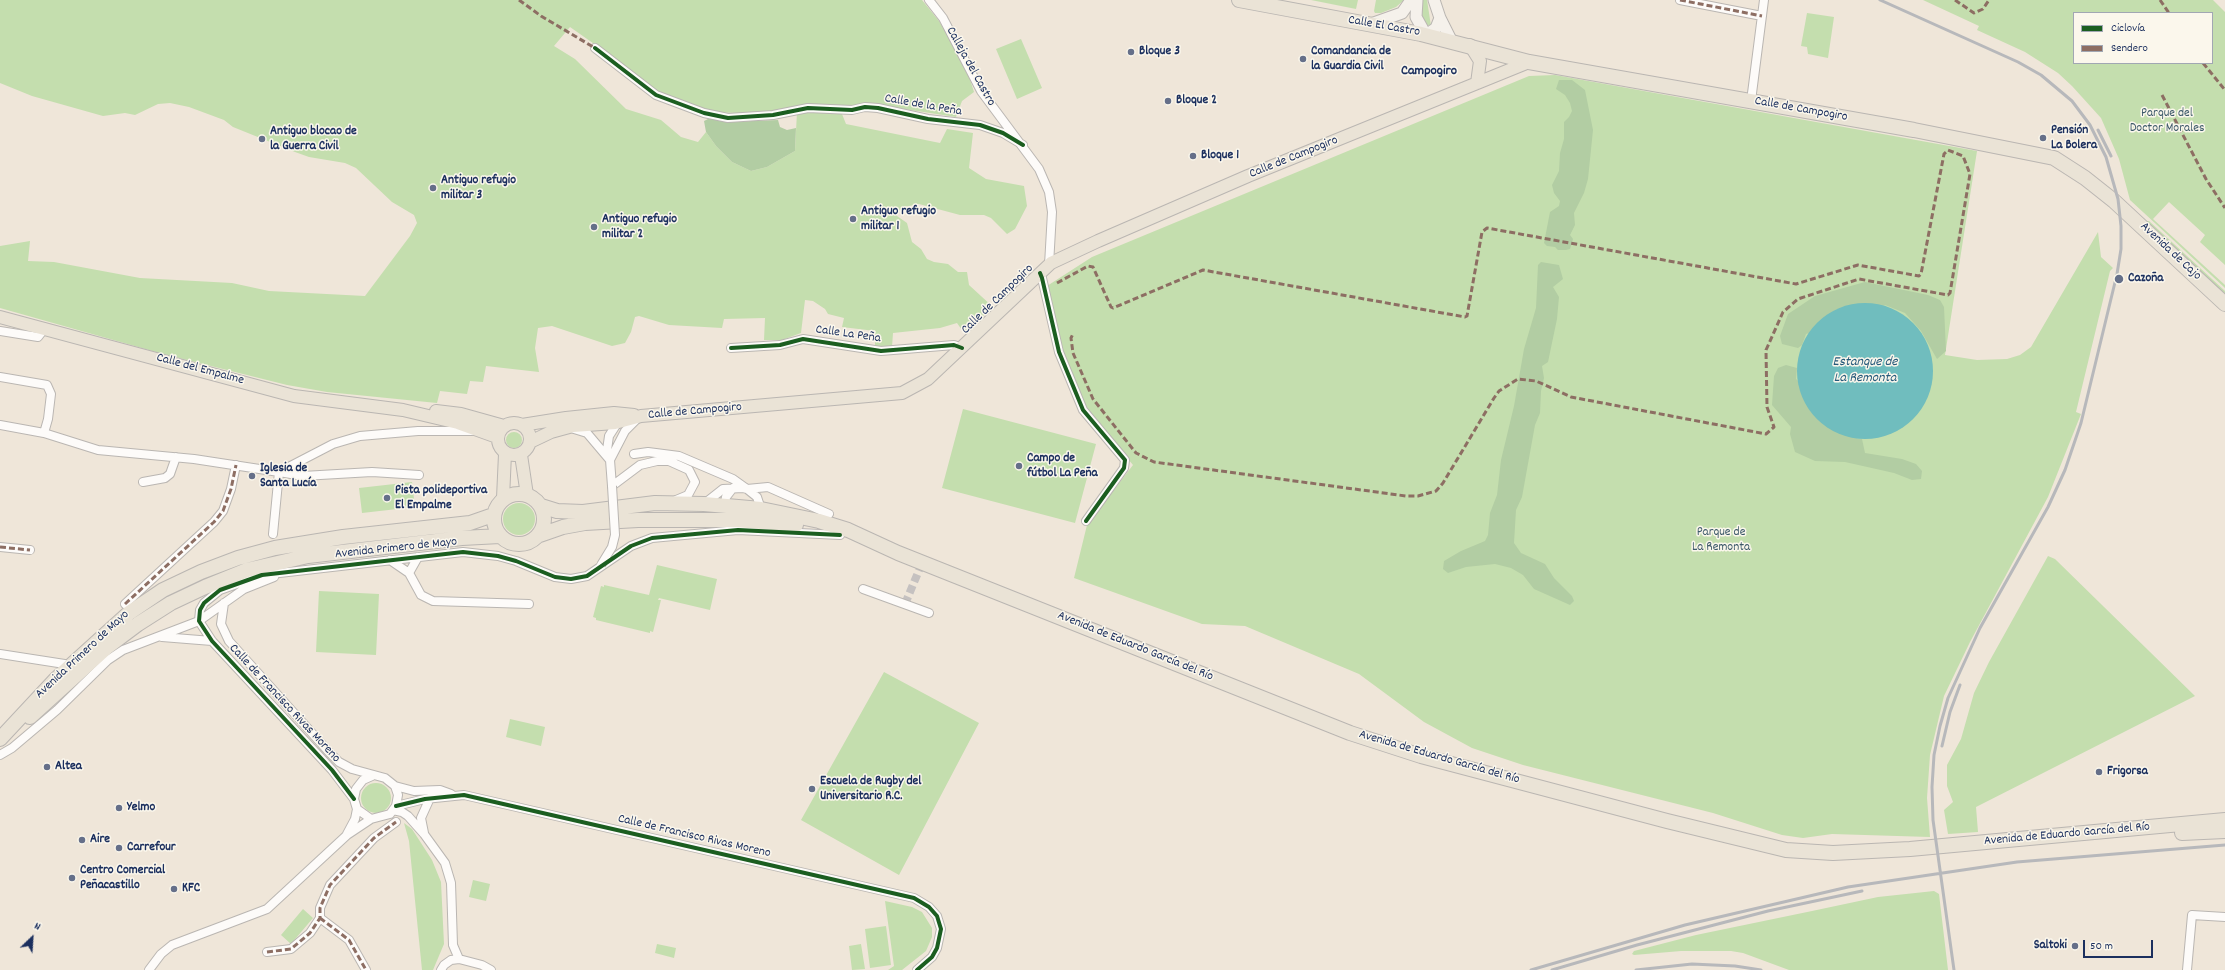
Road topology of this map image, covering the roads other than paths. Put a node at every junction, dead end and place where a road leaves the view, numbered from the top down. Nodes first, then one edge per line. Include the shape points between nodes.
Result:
1 (929, 0) edge
2 (1238, 0) edge
3 (1411, 0) edge
4 (1417, 0) edge
5 (1434, 0) edge
6 (1680, 0) edge
7 (1764, 0) edge
8 (1762, 16) junction
9 (1440, 18) junction
10 (1369, 24) junction
11 (1426, 35) junction
12 (1451, 40) junction
13 (1470, 45) junction
14 (595, 48) dead end
15 (1529, 62) junction
16 (1477, 83) junction
17 (1751, 101) junction
18 (1023, 145) junction
19 (2114, 201) joint
20 (1049, 265) junction
21 (1040, 273) junction
22 (2225, 304) edge
23 (0, 317) edge
24 (45, 328) junction
25 (0, 331) edge
26 (731, 348) dead end
27 (962, 348) junction
28 (0, 377) edge
29 (403, 410) junction
30 (636, 415) junction
31 (615, 423) junction
32 (0, 425) edge
33 (522, 425) junction
34 (504, 426) junction
35 (453, 427) junction
36 (487, 428) junction
37 (551, 432) junction
38 (44, 433) junction
39 (497, 438) junction
40 (530, 442) junction
41 (505, 454) junction
42 (634, 454) dead end
43 (521, 455) junction
44 (176, 457) junction
45 (610, 460) junction
46 (236, 465) junction
47 (279, 472) junction
48 (419, 475) dead end
49 (143, 482) dead end
50 (612, 486) junction
51 (733, 488) junction
52 (747, 489) junction
53 (528, 495) junction
54 (503, 498) junction
55 (655, 503) junction
56 (704, 504) junction
57 (541, 506) junction
58 (723, 506) junction
59 (761, 509) junction
60 (829, 514) dead end
61 (493, 515) junction
62 (1086, 521) dead end
63 (735, 523) junction
64 (273, 534) dead end
65 (540, 535) junction
66 (500, 536) junction
67 (0, 547) edge
68 (30, 550) dead end
69 (898, 553) junction
70 (418, 557) junction
71 (390, 560) junction
72 (602, 565) junction
73 (287, 572) junction
74 (409, 573) junction
75 (863, 589) dead end
76 (224, 603) junction
77 (125, 604) dead end
78 (529, 604) dead end
79 (929, 613) dead end
80 (199, 621) junction
81 (159, 637) junction
82 (212, 641) junction
83 (0, 654) edge
84 (71, 665) junction
85 (43, 699) junction
86 (28, 718) junction
87 (2, 734) edge
88 (0, 750) edge
89 (0, 755) edge
90 (372, 776) junction
91 (395, 786) junction
92 (414, 792) junction
93 (454, 795) junction
94 (430, 798) junction
95 (354, 800) junction
96 (419, 800) junction
97 (395, 808) junction
98 (357, 809) junction
99 (423, 811) junction
100 (371, 819) junction
101 (2225, 820) edge
102 (396, 822) dead end
103 (2225, 831) edge
104 (424, 834) junction
105 (347, 835) junction
106 (1910, 849) junction
107 (2225, 917) edge
108 (320, 918) junction
109 (453, 946) junction
110 (266, 952) dead end
111 (459, 959) junction
112 (470, 966) edge
113 (443, 967) edge
114 (149, 970) edge
115 (366, 970) edge
116 (490, 970) edge
117 (917, 970) edge
118 (2187, 970) edge

1 - 18 street, Calleja del Castro via 943,18 985,96
2 - 10 highway, Calle El Castro
3 - 10 main road via 1402,13
4 - 11 main road via 1416,17
5 - 9 main road
6 - 8 street
7 - 8 street
8 - 17 street
9 - 11 main road via 1436,28
9 - 12 main road
10 - 11 highway, Calle El Castro
11 - 12 highway, Calle El Castro
12 - 13 highway, Calle El Castro
13 - 15 highway, Calle El Castro
13 - 16 main road via 1480,61
14 - 18 street, Calle de la Peña via 656,95 704,114 728,118 766,116 808,108 878,108 928,119 980,125 1003,133
15 - 16 main road, Calle de Campogiro
15 - 17 highway, Calle de Campogiro
16 - 20 main road, Calle de Campogiro via 1248,176
17 - 19 highway, Calle de Campogiro via 2054,158
18 - 20 street, Calleja del Castro via 1039,169 1049,192 1052,218
19 - 22 highway, Avenida de Cajo
20 - 21 main road, Calle de Campogiro
21 - 27 main road, Calle de Campogiro
21 - 62 street via 1059,352 1083,410 1125,460 1124,468
23 - 24 main road, Calle del Empalme
24 - 25 street via 38,337
24 - 29 main road, Calle del Empalme via 294,396
26 - 27 street, Calle La Peña via 780,345 803,339 881,351 954,345
27 - 30 main road, Calle de Campogiro via 928,379 902,393
28 - 38 street via 46,385 51,394
29 - 35 main road, Calle del Empalme
29 - 36 main road, Calle del Empalme via 441,411
30 - 31 main road, Calle de Campogiro
30 - 33 main road, Calle de Campogiro via 566,418
30 - 45 street
31 - 37 main road, Calle de Campogiro via 572,426
31 - 45 street, Avenida Primero de Mayo via 608,440
32 - 38 street
33 - 34 main road via 510,423
33 - 40 main road via 527,430
34 - 36 main road, Calle del Empalme
34 - 39 main road
35 - 36 main road, Calle del Empalme
35 - 47 street via 360,436 333,444
36 - 39 main road, Calle del Empalme
37 - 40 main road, Calle de Campogiro
37 - 45 street via 576,429 584,431
38 - 44 street via 98,450
39 - 41 main road
40 - 43 main road via 527,450
41 - 43 main road
41 - 54 main road
42 - 52 street via 648,452 678,456 733,479
43 - 53 main road
44 - 46 street
44 - 49 street via 170,474 165,478
45 - 50 street, Avenida Primero de Mayo
46 - 47 street
46 - 77 street via 223,511
47 - 48 street via 302,476 372,472
47 - 64 street
50 - 55 street via 633,469 647,462 668,461 689,470 695,482 688,495 671,502
50 - 72 street, Avenida Primero de Mayo, bridge via 614,535 612,547
51 - 52 street
51 - 56 street via 723,489
51 - 58 street
52 - 59 street via 757,498
52 - 60 street via 768,487
53 - 54 highway via 516,494
53 - 57 highway
54 - 61 highway
55 - 56 highway, Avenida de Eduardo García del Río
55 - 57 highway, Avenida de Eduardo García del Río via 583,512 557,511
56 - 58 highway, Avenida de Eduardo García del Río
57 - 65 highway via 544,524
58 - 59 highway, Avenida de Eduardo García del Río
58 - 63 street
59 - 63 street, Avenida Primero de Mayo via 754,517
59 - 69 highway, Avenida de Eduardo García del Río via 848,530
61 - 66 highway
61 - 84 highway, Avenida Primero de Mayo via 470,523 309,542 238,558 201,572 145,601 129,612
63 - 65 highway, Avenida de Eduardo García del Río via 638,520 585,523
63 - 69 highway, Avenida de Eduardo García del Río via 782,522 840,535
63 - 72 street, Avenida Primero de Mayo via 644,539
65 - 66 highway via 524,544 511,543
66 - 85 highway, Avenida Primero de Mayo via 308,556 247,570 205,587 153,614
67 - 68 street
69 - 106 highway, Avenida de Eduardo García del Río via 1350,733 1421,756 1786,850 1833,853
70 - 71 street, Avenida Primero de Mayo
70 - 72 street, Avenida Primero de Mayo via 463,552 482,554 516,561 554,577 571,579 587,576
70 - 74 street
71 - 73 street, Avenida Primero de Mayo
71 - 74 street
73 - 76 street, Avenida Primero de Mayo via 244,589
73 - 80 street, Avenida Primero de Mayo via 262,575 220,590 204,603
74 - 78 street via 421,595 433,601
75 - 79 street
76 - 80 street, Avenida Primero de Mayo
76 - 90 street, Calle de Francisco Rivas Moreno via 221,614 224,632 240,656 339,762
80 - 81 street, Avenida Primero de Mayo
80 - 82 street, Calle de Francisco Rivas Moreno
81 - 82 street, Avenida Primero de Mayo
81 - 89 street, Avenida Primero de Mayo via 122,650 108,660 57,710
82 - 95 street, Calle de Francisco Rivas Moreno via 332,770
83 - 84 street
84 - 85 highway, Avenida Primero de Mayo
85 - 86 highway, Avenida Primero de Mayo
85 - 87 highway, Avenida Primero de Mayo
86 - 87 highway, Avenida Primero de Mayo
86 - 88 highway
90 - 91 street via 385,778
90 - 95 street via 362,780 356,789
91 - 92 street, Calle de Francisco Rivas Moreno
91 - 97 street via 398,795
92 - 93 street, Calle de Francisco Rivas Moreno via 440,790
92 - 96 street
93 - 94 street, Calle de Francisco Rivas Moreno
93 - 117 street, Calle de Francisco Rivas Moreno via 464,795 581,821 914,898 930,907 937,916 941,929 940,939 932,957
94 - 96 street, Calle de Francisco Rivas Moreno
94 - 99 street
95 - 98 street
96 - 97 street, Calle de Francisco Rivas Moreno
96 - 99 street
97 - 100 street via 390,814
97 - 104 street via 408,816
98 - 100 street
98 - 105 street
99 - 104 street via 421,818
100 - 105 street
101 - 106 highway, Avenida de Eduardo García del Río
102 - 108 street via 374,838 330,885 320,908
103 - 106 highway, Avenida de Eduardo García del Río via 1950,850
104 - 109 street via 445,863 451,883
105 - 114 street via 266,909 172,945 161,954
107 - 118 street via 2192,915
108 - 110 street via 310,933 291,949
108 - 115 street via 349,940
109 - 111 street
109 - 113 street
111 - 112 street
111 - 113 street via 451,960
112 - 116 street via 482,965

